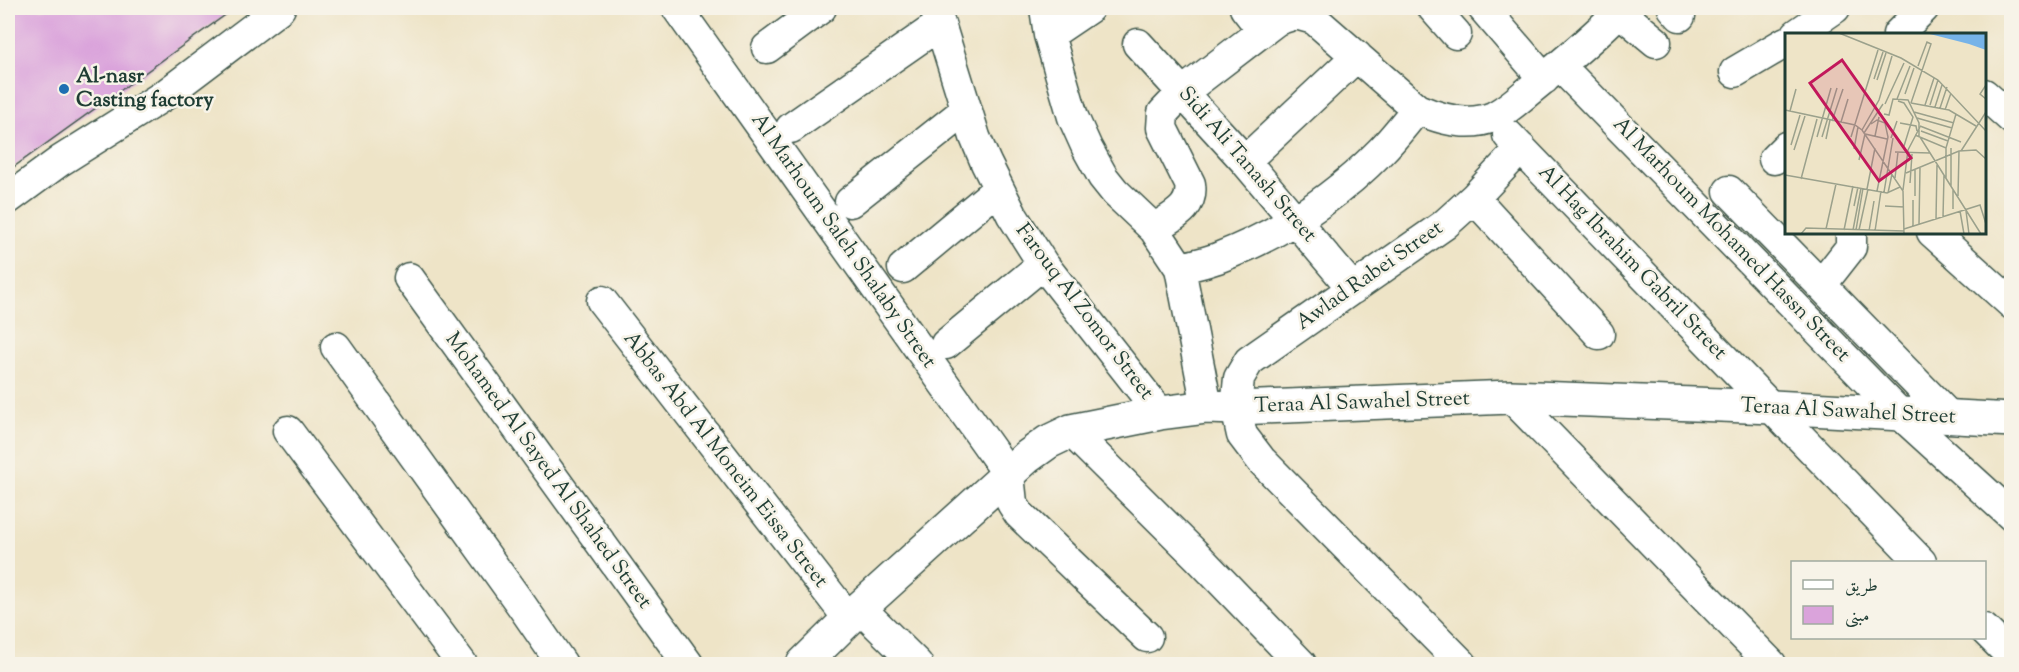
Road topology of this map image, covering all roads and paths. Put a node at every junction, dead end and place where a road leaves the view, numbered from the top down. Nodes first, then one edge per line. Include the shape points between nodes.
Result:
1 (280, 8) edge
2 (677, 8) edge
3 (821, 8) edge
4 (1089, 8) edge
5 (1245, 8) edge
6 (1433, 8) edge
7 (1483, 8) edge
8 (1835, 8) edge
9 (1619, 9) edge
10 (937, 16) edge
11 (1047, 21) edge
12 (1263, 31) junction
13 (1798, 33) edge
14 (1456, 34) dead end
15 (1656, 42) dead end
16 (1785, 43) edge
17 (1138, 44) dead end
18 (767, 48) dead end
19 (1357, 56) junction
20 (1552, 72) junction
21 (1735, 72) dead end
22 (1183, 92) junction
23 (1986, 96) edge
24 (1417, 109) junction
25 (966, 110) junction
26 (1492, 117) junction
27 (2012, 119) edge
28 (791, 128) dead end
29 (1521, 148) junction
30 (1245, 161) junction
31 (998, 189) junction
32 (1729, 190) dead end
33 (1474, 198) junction
34 (8, 199) edge
35 (850, 202) dead end
36 (1295, 220) junction
37 (1154, 229) junction
38 (1851, 234) edge
39 (1934, 234) edge
40 (1043, 264) junction
41 (903, 268) dead end
42 (1180, 268) junction
43 (409, 278) dead end
44 (1822, 284) junction
45 (1353, 289) junction
46 (602, 301) dead end
47 (2012, 304) edge
48 (1599, 334) dead end
49 (946, 344) dead end
50 (336, 347) dead end
51 (1511, 397) junction
52 (1773, 407) junction
53 (1222, 408) junction
54 (1160, 413) junction
55 (1901, 415) junction
56 (1950, 417) junction
57 (2012, 420) edge
58 (288, 431) dead end
59 (1071, 431) junction
60 (1009, 475) junction
61 (2012, 516) edge
62 (1920, 561) edge
63 (854, 613) junction
64 (1986, 630) edge
65 (1147, 637) dead end
66 (2012, 657) edge
67 (462, 664) edge
68 (562, 664) edge
69 (688, 664) edge
70 (803, 664) edge
71 (917, 664) edge
72 (1301, 664) edge
73 (1462, 664) edge
74 (1771, 664) edge

1 - 34 street via 166,94
2 - 60 street, Al Marhoum Saleh Shalaby Street
3 - 18 street
4 - 11 street
5 - 12 street
6 - 14 street
7 - 20 street, Al Marhoum Mohamed Hassn Street
8 - 13 street
9 - 15 street
9 - 20 street
10 - 25 street, Farouq Al Zomor Street
10 - 28 street
11 - 37 street via 1073,117 1087,148 1115,192
12 - 19 street via 1277,20 1296,14 1314,19
12 - 22 street
16 - 21 street
17 - 22 street, Sidi Ali Tanash Street
19 - 24 street
19 - 30 street
20 - 26 street
20 - 55 street, Al Marhoum Mohamed Hassn Street
22 - 30 street, Sidi Ali Tanash Street
22 - 37 street via 1163,113 1162,128 1190,184 1190,201
23 - 27 street
24 - 26 street via 1453,121
24 - 36 street via 1381,151 1340,188
25 - 31 street, Farouq Al Zomor Street
25 - 35 street
26 - 29 street, Al Hag Ibrahim Gabril Street
29 - 33 street, Awlad Rabei Street
29 - 52 street, Al Hag Ibrahim Gabril Street
30 - 36 street, Sidi Ali Tanash Street
31 - 40 street, Farouq Al Zomor Street
31 - 41 street
32 - 44 street
33 - 45 street, Awlad Rabei Street via 1444,225
33 - 48 street
36 - 42 street via 1219,258
36 - 45 street, Sidi Ali Tanash Street
37 - 42 street
38 - 44 street via 1851,247
39 - 47 street
40 - 49 street
40 - 54 street, Farouq Al Zomor Street
42 - 53 street
43 - 69 street, Mohamed Al Sayed Al Shahed Street
44 - 56 street
45 - 53 street, Awlad Rabei Street via 1249,361
46 - 63 street, Abbas Abd Al Moneim Eissa Street
50 - 68 street
51 - 52 main road, Teraa Al Sawahel Street
51 - 53 main road, Teraa Al Sawahel Street
51 - 74 street
52 - 55 main road, Teraa Al Sawahel Street
52 - 62 street, Al Hag Ibrahim Gabril Street
53 - 54 main road, Teraa Al Sawahel Street
53 - 73 street via 1261,460
54 - 59 main road, Teraa Al Sawahel Street
55 - 56 main road, Teraa Al Sawahel Street
55 - 61 street, Al Marhoum Mohamed Hassn Street
56 - 57 main road, Teraa Al Sawahel Street
58 - 67 street
59 - 60 main road, Teraa Al Sawahel Street via 1041,447
59 - 72 street
60 - 63 main road, Teraa Al Sawahel Street
60 - 65 street via 1012,503 1019,513
63 - 70 main road, Teraa Al Sawahel Street
63 - 71 street, Abbas Abd Al Moneim Eissa Street
64 - 66 street

